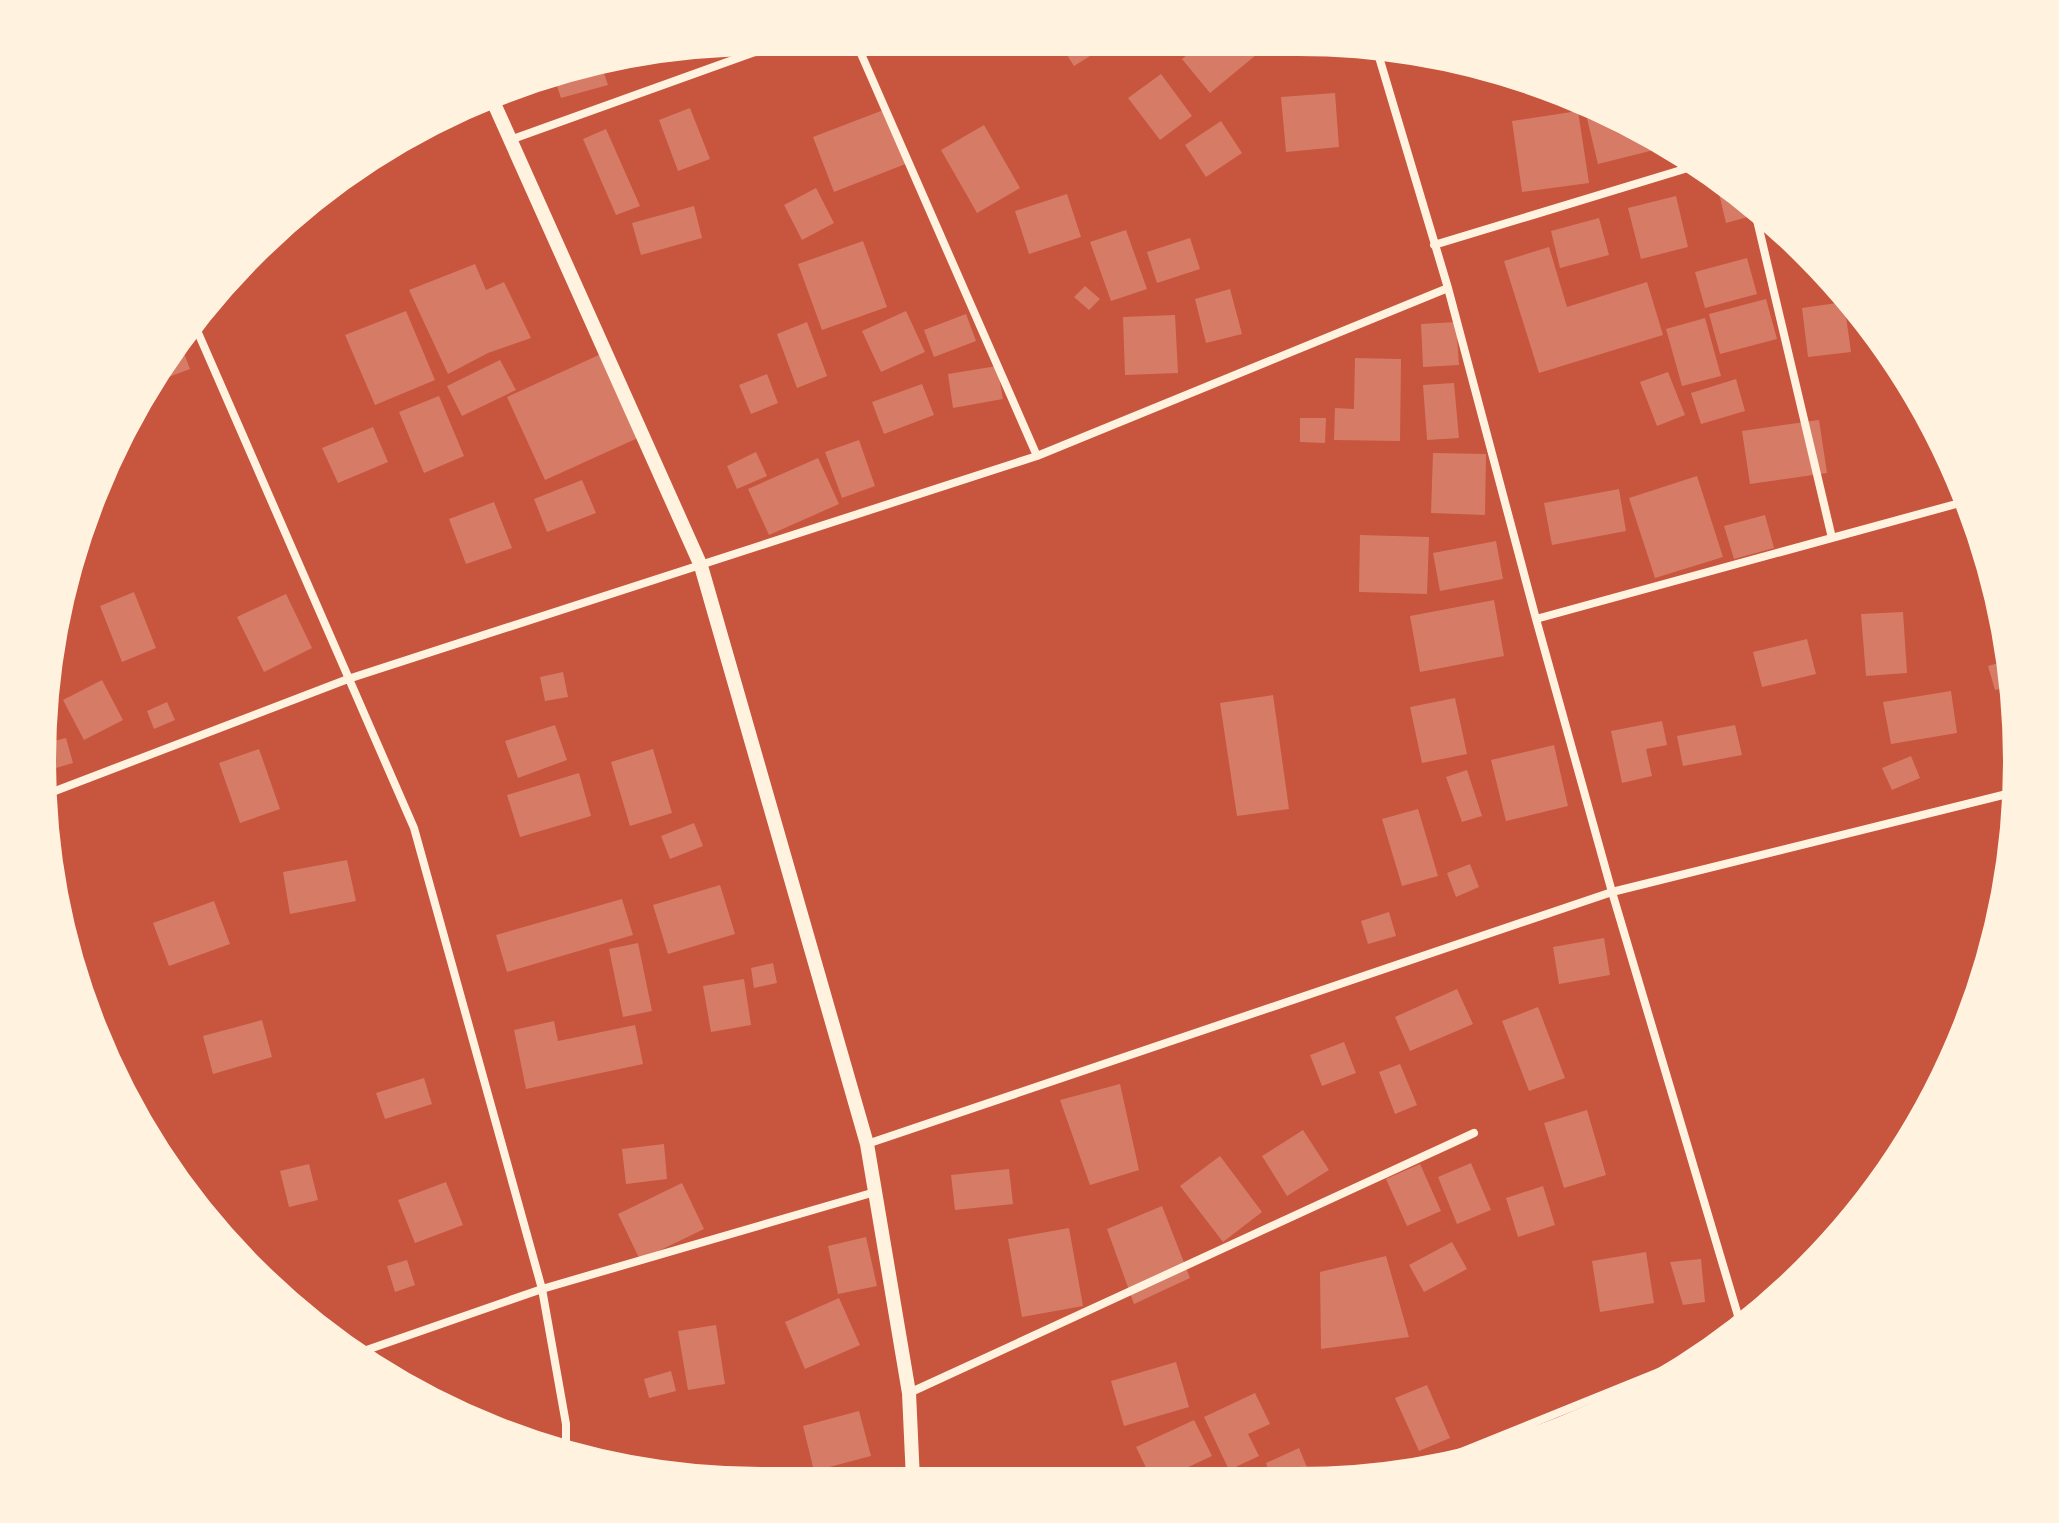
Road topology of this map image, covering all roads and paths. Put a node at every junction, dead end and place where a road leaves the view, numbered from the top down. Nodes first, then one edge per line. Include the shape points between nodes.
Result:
1 (861, 54) edge
2 (747, 55) edge
3 (1380, 59) edge
4 (495, 106) edge
5 (510, 140) junction
6 (1684, 169) edge
7 (1758, 225) edge
8 (1434, 245) junction
9 (1448, 288) junction
10 (198, 333) edge
11 (1037, 456) junction
12 (1956, 504) edge
13 (1832, 538) junction
14 (701, 566) junction
15 (1536, 619) junction
16 (348, 679) junction
17 (55, 791) edge
18 (2004, 795) edge
19 (1612, 892) junction
20 (1474, 1133) dead end
21 (867, 1144) junction
22 (875, 1192) junction
23 (542, 1289) junction
24 (1738, 1315) edge
25 (368, 1350) edge
26 (1642, 1379) edge
27 (909, 1393) junction
28 (566, 1441) edge
29 (1475, 1446) edge
30 (912, 1469) edge

1 - 11 street
2 - 5 street
3 - 8 street
4 - 5 street
5 - 14 street
6 - 8 street
7 - 13 street
8 - 9 street
9 - 11 street
9 - 15 street
10 - 16 street
11 - 14 street
12 - 13 street
13 - 15 street
14 - 16 street
14 - 21 street
15 - 19 street
16 - 17 street
16 - 23 street via 414,828
18 - 19 street
19 - 21 street
19 - 24 street
20 - 27 street
21 - 22 street
22 - 23 street
22 - 27 street
23 - 25 street
23 - 28 street
26 - 29 street
27 - 30 street

